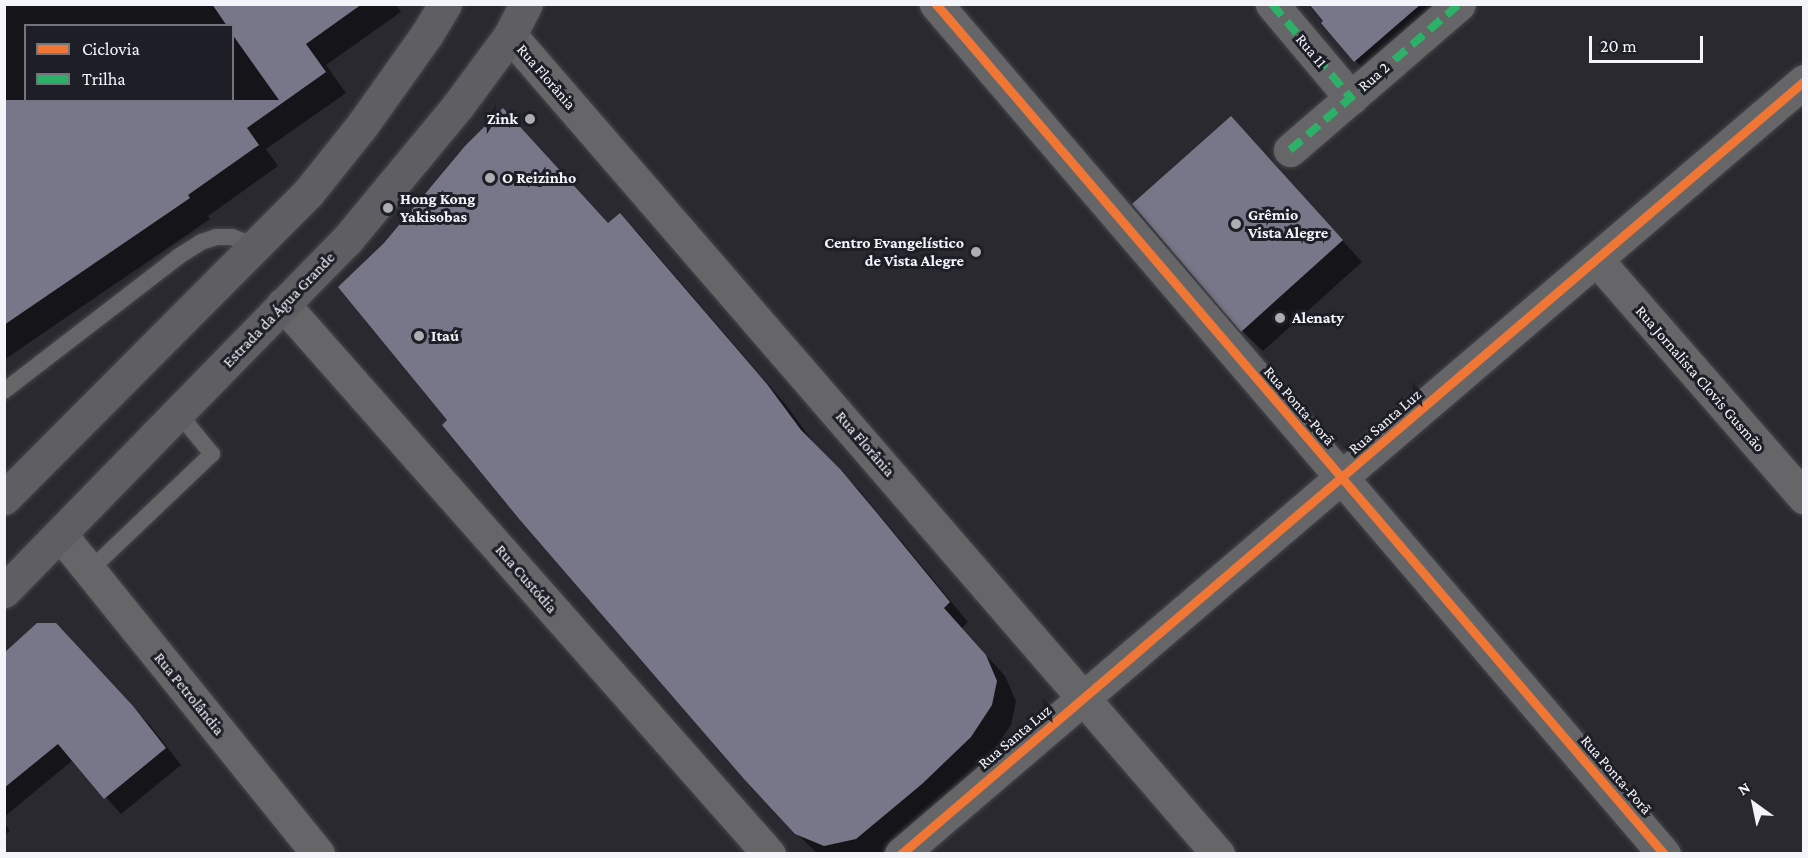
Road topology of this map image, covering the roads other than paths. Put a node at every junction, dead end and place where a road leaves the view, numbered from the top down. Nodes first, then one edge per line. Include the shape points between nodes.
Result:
1 (445, 4) edge
2 (526, 4) edge
3 (936, 4) edge
4 (1272, 4) edge
5 (1459, 4) edge
6 (510, 35) junction
7 (1803, 81) edge
8 (1351, 98) junction
9 (1290, 150) dead end
10 (256, 246) junction
11 (1598, 260) junction
12 (283, 304) junction
13 (4, 391) edge
14 (179, 414) junction
15 (1341, 479) junction
16 (1803, 497) edge
17 (4, 498) edge
18 (60, 534) junction
19 (89, 571) junction
20 (4, 591) edge
21 (1085, 698) junction
22 (318, 854) edge
23 (769, 854) edge
24 (901, 854) edge
25 (1218, 854) edge
26 (1664, 854) edge

1 - 10 main road via 333,164
2 - 6 main road, Estrada da Água Grande
3 - 15 street, Rua Ponta-Porã
4 - 8 street, Rua 11
5 - 8 street, Rua 2
6 - 12 main road, Estrada da Água Grande via 457,107 346,242
6 - 21 street, Rua Florânia
7 - 11 street, Rua Santa Luz
8 - 9 street, Rua 2
10 - 13 lane via 232,237 201,242
10 - 17 main road
11 - 15 street, Rua Santa Luz
11 - 16 street, Rua Jornalista Clovis Gusmão
12 - 14 main road, Estrada da Água Grande
12 - 23 street, Rua Custódia
14 - 18 main road, Estrada da Água Grande
14 - 19 lane via 212,454
15 - 21 street, Rua Santa Luz
15 - 26 street, Rua Ponta-Porã
18 - 19 street, Rua Petrolândia
18 - 20 main road, Estrada da Água Grande
19 - 22 street, Rua Petrolândia
21 - 24 street, Rua Santa Luz
21 - 25 street, Rua Florânia

